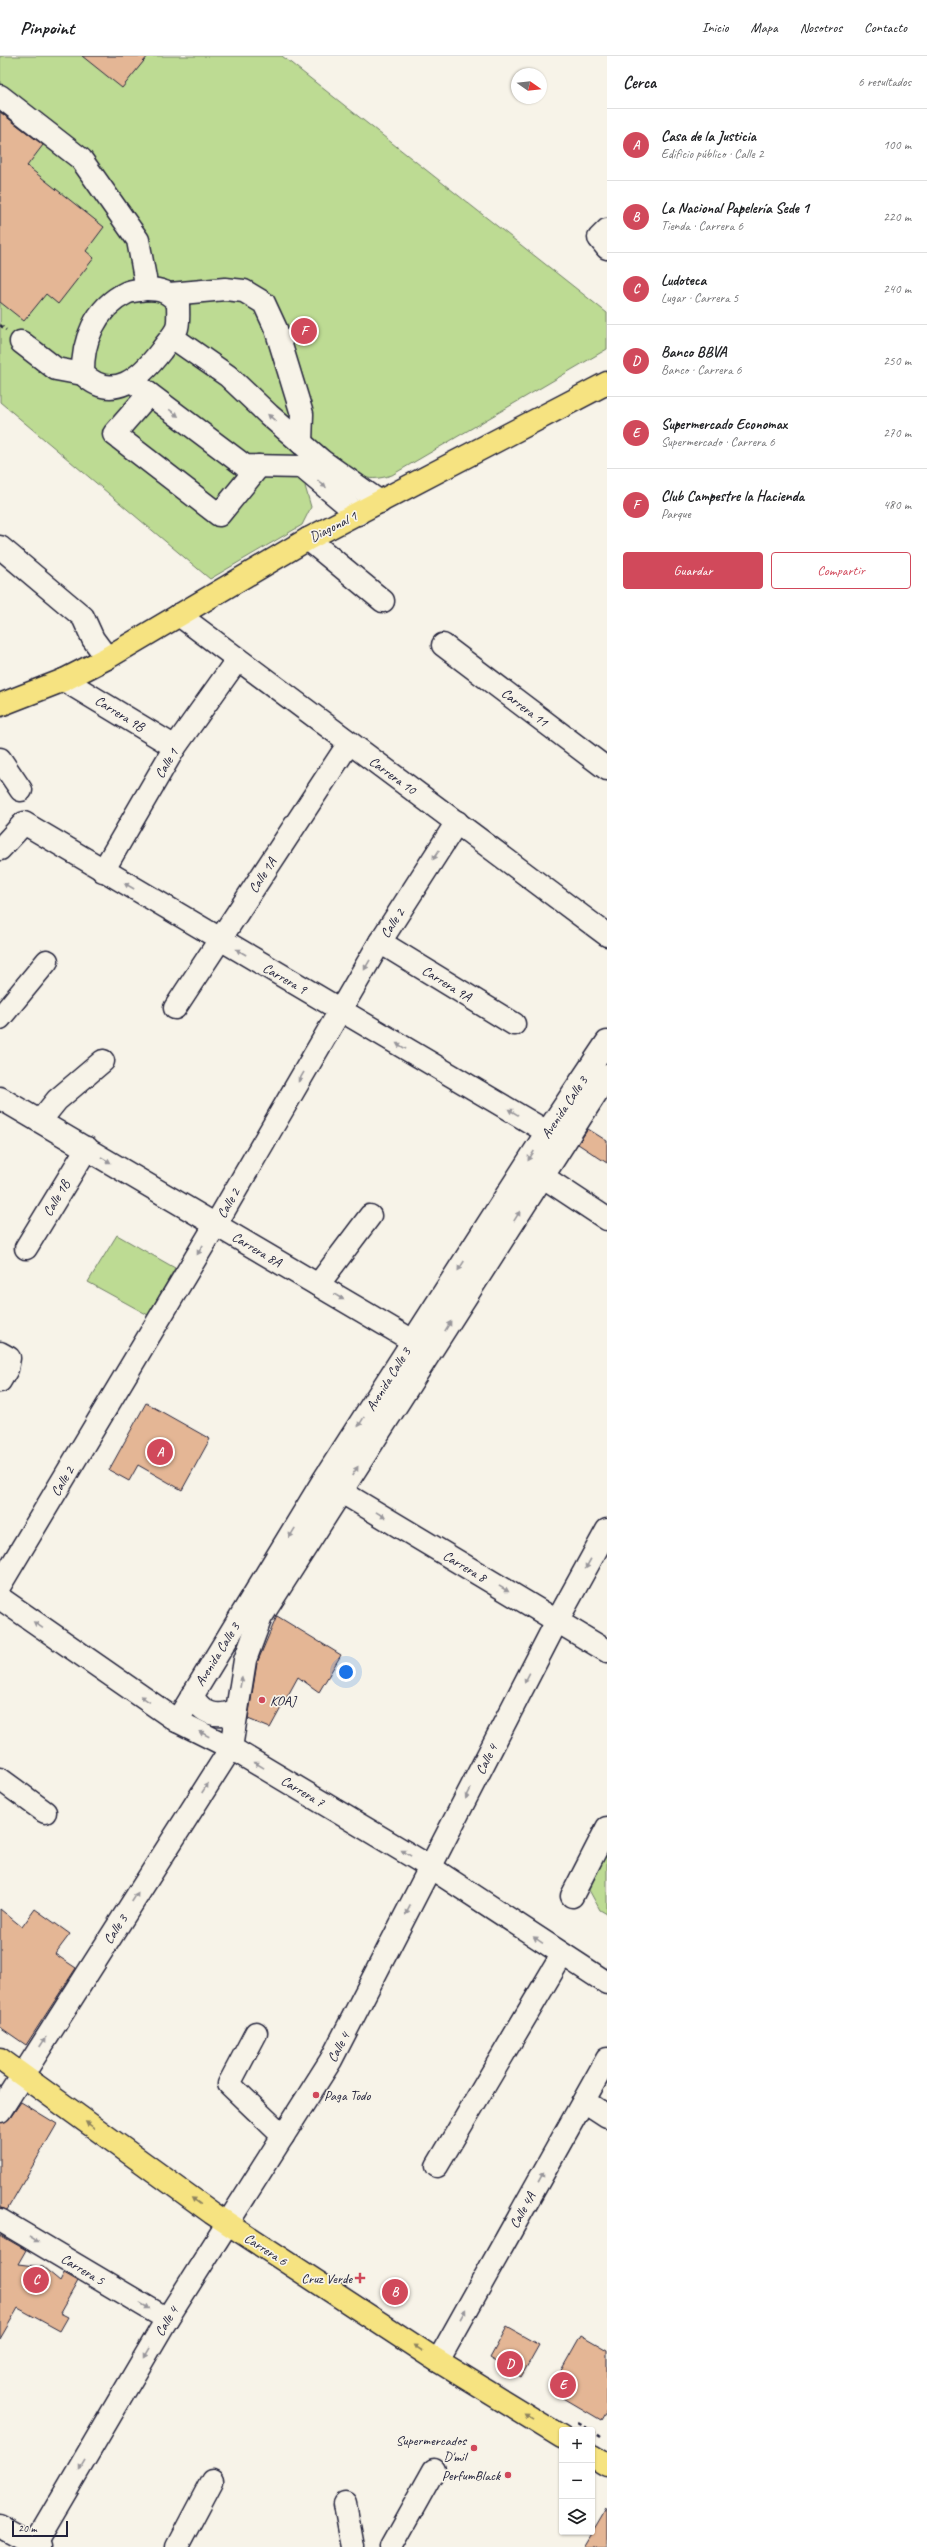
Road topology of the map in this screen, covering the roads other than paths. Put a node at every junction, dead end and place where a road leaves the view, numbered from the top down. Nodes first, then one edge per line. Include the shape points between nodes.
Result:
1 (0, 96) edge
2 (607, 230) edge
3 (607, 248) edge
4 (147, 289) junction
5 (170, 294) junction
6 (172, 337) junction
7 (21, 342) dead end
8 (83, 374) junction
9 (132, 381) junction
10 (604, 389) edge
11 (149, 394) junction
12 (306, 455) junction
13 (259, 466) junction
14 (380, 502) junction
15 (358, 514) junction
16 (308, 539) junction
17 (0, 547) edge
18 (383, 601) dead end
19 (179, 615) junction
20 (442, 645) dead end
21 (107, 658) junction
22 (237, 660) junction
23 (64, 680) junction
24 (0, 705) edge
25 (349, 743) junction
26 (175, 747) junction
27 (0, 759) edge
28 (607, 769) edge
29 (21, 790) dead end
30 (457, 822) junction
31 (0, 849) edge
32 (103, 871) junction
33 (607, 935) edge
34 (220, 939) junction
35 (380, 942) junction
36 (47, 961) dead end
37 (175, 1008) dead end
38 (340, 1010) junction
39 (0, 1018) edge
40 (514, 1024) dead end
41 (607, 1042) edge
42 (103, 1061) dead end
43 (607, 1076) edge
44 (0, 1098) edge
45 (40, 1121) junction
46 (547, 1132) junction
47 (87, 1148) junction
48 (542, 1176) junction
49 (370, 1216) dead end
50 (607, 1219) edge
51 (216, 1224) junction
52 (26, 1248) dead end
53 (318, 1285) junction
54 (412, 1341) junction
55 (0, 1352) edge
56 (432, 1352) junction
57 (0, 1381) edge
58 (324, 1481) junction
59 (342, 1492) junction
60 (607, 1530) edge
61 (0, 1585) edge
62 (0, 1598) edge
63 (557, 1621) junction
64 (607, 1651) edge
65 (192, 1695) junction
66 (236, 1710) junction
67 (177, 1721) junction
68 (231, 1748) junction
69 (0, 1779) edge
70 (45, 1812) dead end
71 (607, 1828) edge
72 (430, 1867) junction
73 (572, 1896) dead end
74 (562, 1955) junction
75 (607, 1983) edge
76 (256, 2032) dead end
77 (0, 2059) edge
78 (607, 2059) edge
79 (21, 2075) junction
80 (584, 2100) junction
81 (0, 2111) edge
82 (607, 2116) edge
83 (283, 2136) junction
84 (437, 2166) dead end
85 (0, 2220) edge
86 (228, 2223) junction
87 (166, 2319) junction
88 (438, 2361) junction
89 (559, 2436) edge
90 (595, 2458) edge
91 (607, 2465) edge
92 (434, 2470) dead end
93 (212, 2481) dead end
94 (345, 2504) dead end
95 (0, 2526) edge
96 (36, 2546) edge
97 (177, 2547) edge
98 (353, 2547) edge
99 (391, 2547) edge

1 - 4 street via 81,159 138,240
2 - 3 street via 599,238
4 - 5 street via 159,289
4 - 8 street via 126,292 95,320 82,353
5 - 6 street via 178,303 177,327
5 - 12 street via 225,289 244,291 264,303 276,329 302,414
6 - 9 street via 146,371
12 -> 6 street via 228,376
7 - 8 street via 56,369
8 - 9 street via 93,384 113,386
9 - 11 street
10 - 14 main road, Diagonal 1
11 -> 13 street via 245,466
11 - 13 street via 114,434 219,515
12 - 13 street
12 - 14 street
12 -> 15 street
14 - 15 main road, Diagonal 1
15 - 16 main road, Diagonal 1
16 - 18 street
16 - 19 main road, Diagonal 1
17 - 21 street via 83,617 93,639
19 - 21 main road, Diagonal 1
19 - 22 street, Carrera 10
20 - 28 street, Carrera 11
21 - 23 main road, Diagonal 1
22 - 25 street, Carrera 10
22 - 26 street, Calle 1
23 - 24 main road, Diagonal 1
23 - 26 street, Carrera 9B
25 - 30 street, Carrera 10
25 - 34 street, Calle 1A
26 - 32 street, Calle 1
27 - 29 street
30 - 33 street, Carrera 10
30 -> 35 street, Calle 2
31 - 32 street, Carrera 9 via 24,824
34 -> 32 street, Carrera 9
34 - 37 street, Calle 1A
38 -> 34 street, Carrera 9
35 -> 38 street, Calle 2
35 - 40 street, Carrera 9A
36 - 39 street
46 -> 38 street, Carrera 9
38 -> 51 street, Calle 2
41 - 46 street, Avenida Calle 3
42 - 45 street via 57,1100
43 - 48 street, Avenida Calle 3
44 - 45 street, Carrera 8A
45 - 47 street, Carrera 8A
46 -> 54 street, Avenida Calle 3
47 -> 51 street, Carrera 8A
47 - 52 street, Calle 1B
48 - 50 street
56 -> 48 street, Avenida Calle 3
49 - 53 street
51 - 53 street, Carrera 8A
51 -> 61 street, Calle 2
53 -> 54 street, Carrera 8A
54 - 56 street, Carrera 8A
54 -> 58 street, Avenida Calle 3
55 - 57 street via 9,1358 7,1369
59 -> 56 street, Avenida Calle 3
58 - 59 street, Carrera 8
58 -> 65 street, Avenida Calle 3
59 -> 63 street, Carrera 8
66 -> 59 street, Avenida Calle 3 via 245,1660 261,1616
60 -> 63 street, Calle 4
67 -> 62 street, Carrera 7
63 - 64 street, Carrera 8
63 -> 72 street, Calle 4
65 - 66 street via 205,1712 215,1715
65 - 67 street, Avenida Calle 3
66 - 68 street, Avenida Calle 3
68 -> 67 street, Carrera 7
72 -> 68 street, Carrera 7
79 -> 68 street, Calle 3
69 - 70 street
71 - 73 street
74 -> 72 street, Carrera 7
72 -> 83 street, Calle 4 via 332,2060
74 - 75 street, Carrera 7
74 - 84 street
76 - 83 street via 230,2084
77 - 79 main road, Carrera 6
78 - 80 street, Calle 4A
79 - 81 street, Calle 3
86 -> 79 main road, Carrera 6
80 - 82 street
88 -> 80 street, Calle 4A
83 - 86 street, Calle 4
85 -> 87 street, Carrera 5
86 - 87 street, Calle 4
88 -> 86 main road, Carrera 6
87 -> 96 street, Calle 4
89 -> 88 main road, Carrera 6
90 - 91 main road
92 - 99 street
93 - 97 street
94 - 98 street
95 - 96 street

